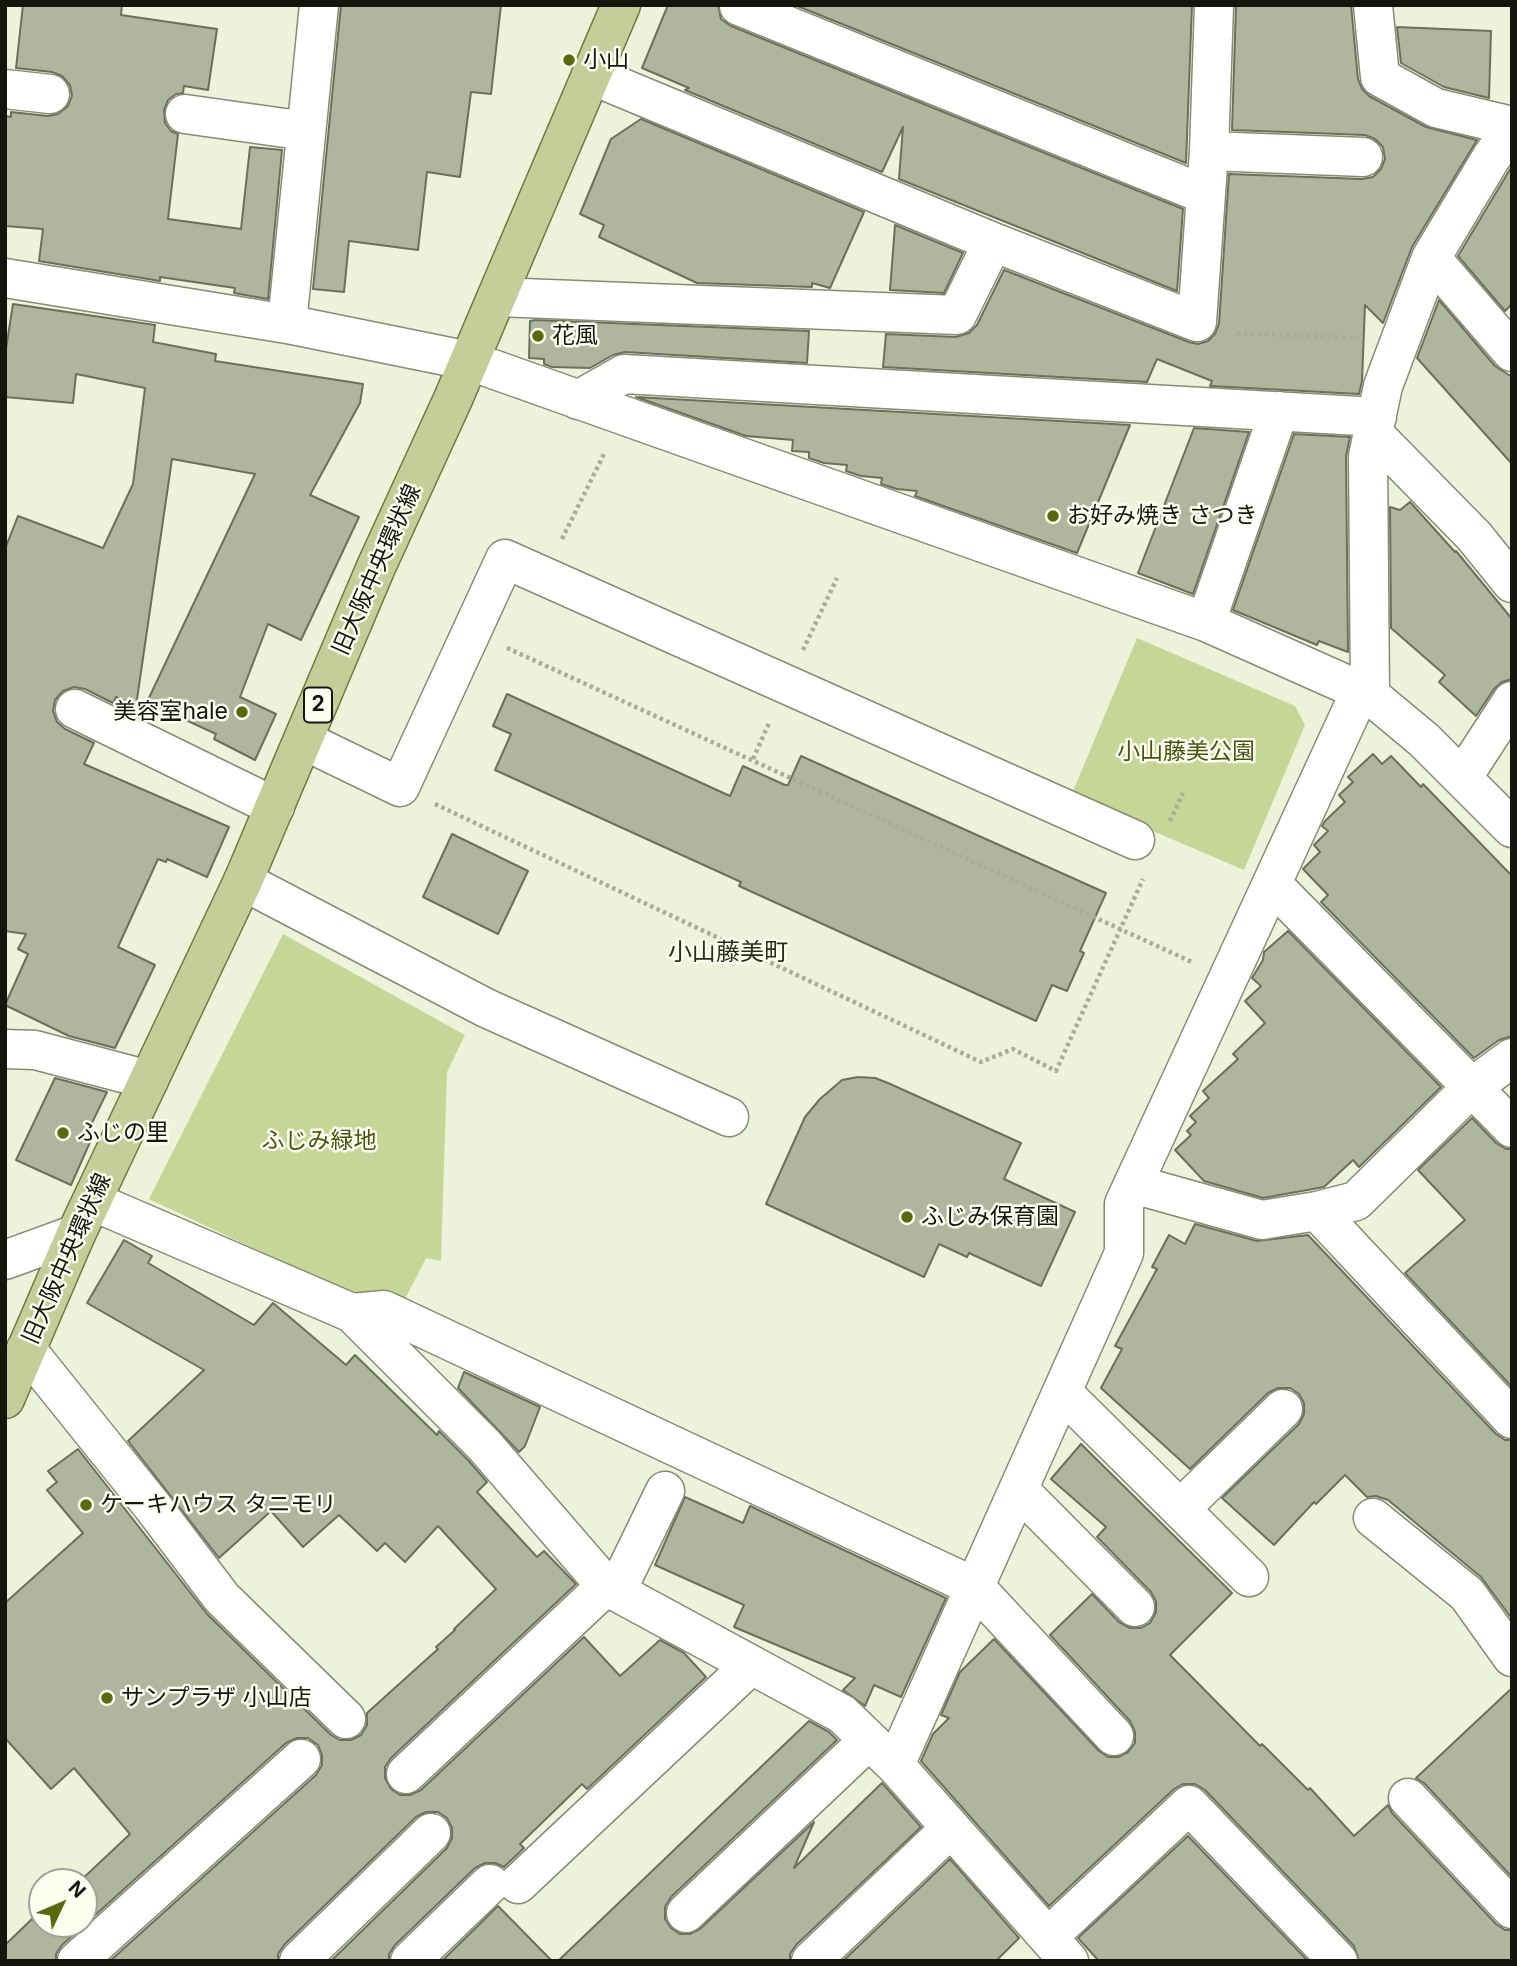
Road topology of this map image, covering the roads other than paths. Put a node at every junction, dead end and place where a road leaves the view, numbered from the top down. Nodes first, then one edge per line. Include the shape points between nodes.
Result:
1 (319, 5) edge
2 (621, 5) edge
3 (1214, 5) edge
4 (1373, 5) edge
5 (739, 6) edge
6 (591, 75) junction
7 (5, 89) edge
8 (50, 94) dead end
9 (185, 114) dead end
10 (1512, 127) edge
11 (306, 131) junction
12 (1209, 151) junction
13 (1363, 157) dead end
14 (1206, 195) junction
15 (993, 242) junction
16 (1431, 258) junction
17 (5, 278) edge
18 (497, 298) junction
19 (287, 324) junction
20 (1512, 352) edge
21 (470, 361) junction
22 (578, 400) junction
23 (1279, 411) junction
24 (1375, 425) junction
25 (1512, 583) edge
26 (1206, 622) junction
27 (1366, 693) junction
28 (1512, 701) edge
29 (75, 709) dead end
30 (303, 740) junction
31 (1462, 778) junction
32 (275, 807) junction
33 (1512, 828) edge
34 (1149, 847) road end
35 (243, 881) junction
36 (1272, 884) junction
37 (5, 1049) edge
38 (1512, 1058) edge
39 (149, 1080) junction
40 (1472, 1087) junction
41 (729, 1117) dead end
42 (1512, 1128) edge
43 (1133, 1184) junction
44 (1317, 1211) junction
45 (84, 1217) junction
46 (5, 1260) edge
47 (352, 1313) junction
48 (26, 1349) junction
49 (1062, 1392) junction
50 (5, 1399) edge
51 (1283, 1409) dead end
52 (1512, 1419) edge
53 (1018, 1490) junction
54 (665, 1491) dead end
55 (1180, 1509) junction
56 (1373, 1518) dead end
57 (1249, 1577) dead end
58 (975, 1587) junction
59 (611, 1589) junction
60 (1135, 1607) dead end
61 (1512, 1657) edge
62 (751, 1665) junction
63 (346, 1719) dead end
64 (1114, 1736) dead end
65 (882, 1753) junction
66 (301, 1759) dead end
67 (405, 1774) dead end
68 (1408, 1798) dead end
69 (951, 1828) junction
70 (431, 1833) dead end
71 (1512, 1909) edge
72 (686, 1913) dead end
73 (1059, 1949) edge
74 (76, 1961) edge
75 (299, 1961) edge
76 (410, 1961) edge
77 (811, 1961) edge
78 (1338, 1961) edge

1 - 11 street
2 - 6 main road, 旧大阪中央環状線 / 2
3 - 12 street
4 - 10 street via 1380,77 1436,108
5 - 14 street
6 - 15 street
6 - 18 main road, 旧大阪中央環状線 / 2
7 - 8 street
9 - 11 street
10 - 16 street
11 - 19 street
12 - 13 street
12 - 14 street
14 - 15 street via 1197,322
15 - 18 street via 957,315
16 - 20 street
16 - 24 street via 1383,386
17 - 19 street
18 - 21 main road, 旧大阪中央環状線 / 2
19 - 21 street
21 - 22 street
21 - 30 main road, 旧大阪中央環状線 / 2
22 - 23 street via 624,374
22 - 26 street
23 - 24 street
23 - 26 street
24 - 25 street
24 - 27 street via 1368,456
26 - 27 street
27 - 31 street
27 - 36 street
28 - 31 street
29 - 32 street
30 - 32 main road, 旧大阪中央環状線 / 2
30 - 34 street via 400,787 505,559
31 - 33 street
32 - 35 main road, 旧大阪中央環状線 / 2
35 - 39 main road, 旧大阪中央環状線 / 2
35 - 41 street via 486,1008
36 - 40 street
36 - 43 street
37 - 39 street via 35,1050
38 - 40 street
39 - 45 main road, 旧大阪中央環状線 / 2
40 - 42 street
40 - 44 street via 1356,1201
43 - 44 street via 1262,1220
43 - 49 street via 1124,1205 1124,1253
44 - 52 street
45 - 46 street
45 - 47 street
45 - 48 main road, 旧大阪中央環状線 / 2
47 - 58 street via 384,1310
47 - 59 street via 484,1445
48 - 50 main road, 旧大阪中央環状線 / 2
48 - 63 street via 222,1598
49 - 53 street
49 - 55 street
51 - 55 street
53 - 58 street
53 - 60 street
54 - 59 street
55 - 57 street
56 - 61 street via 1467,1594
58 - 64 street
58 - 65 street
59 - 62 street
59 - 67 street
62 - 65 street via 842,1714
62 - 76 street
65 - 69 street
65 - 72 street
66 - 74 street
68 - 71 street
69 - 73 street
69 - 77 street
70 - 75 street
73 - 78 street via 1189,1805

